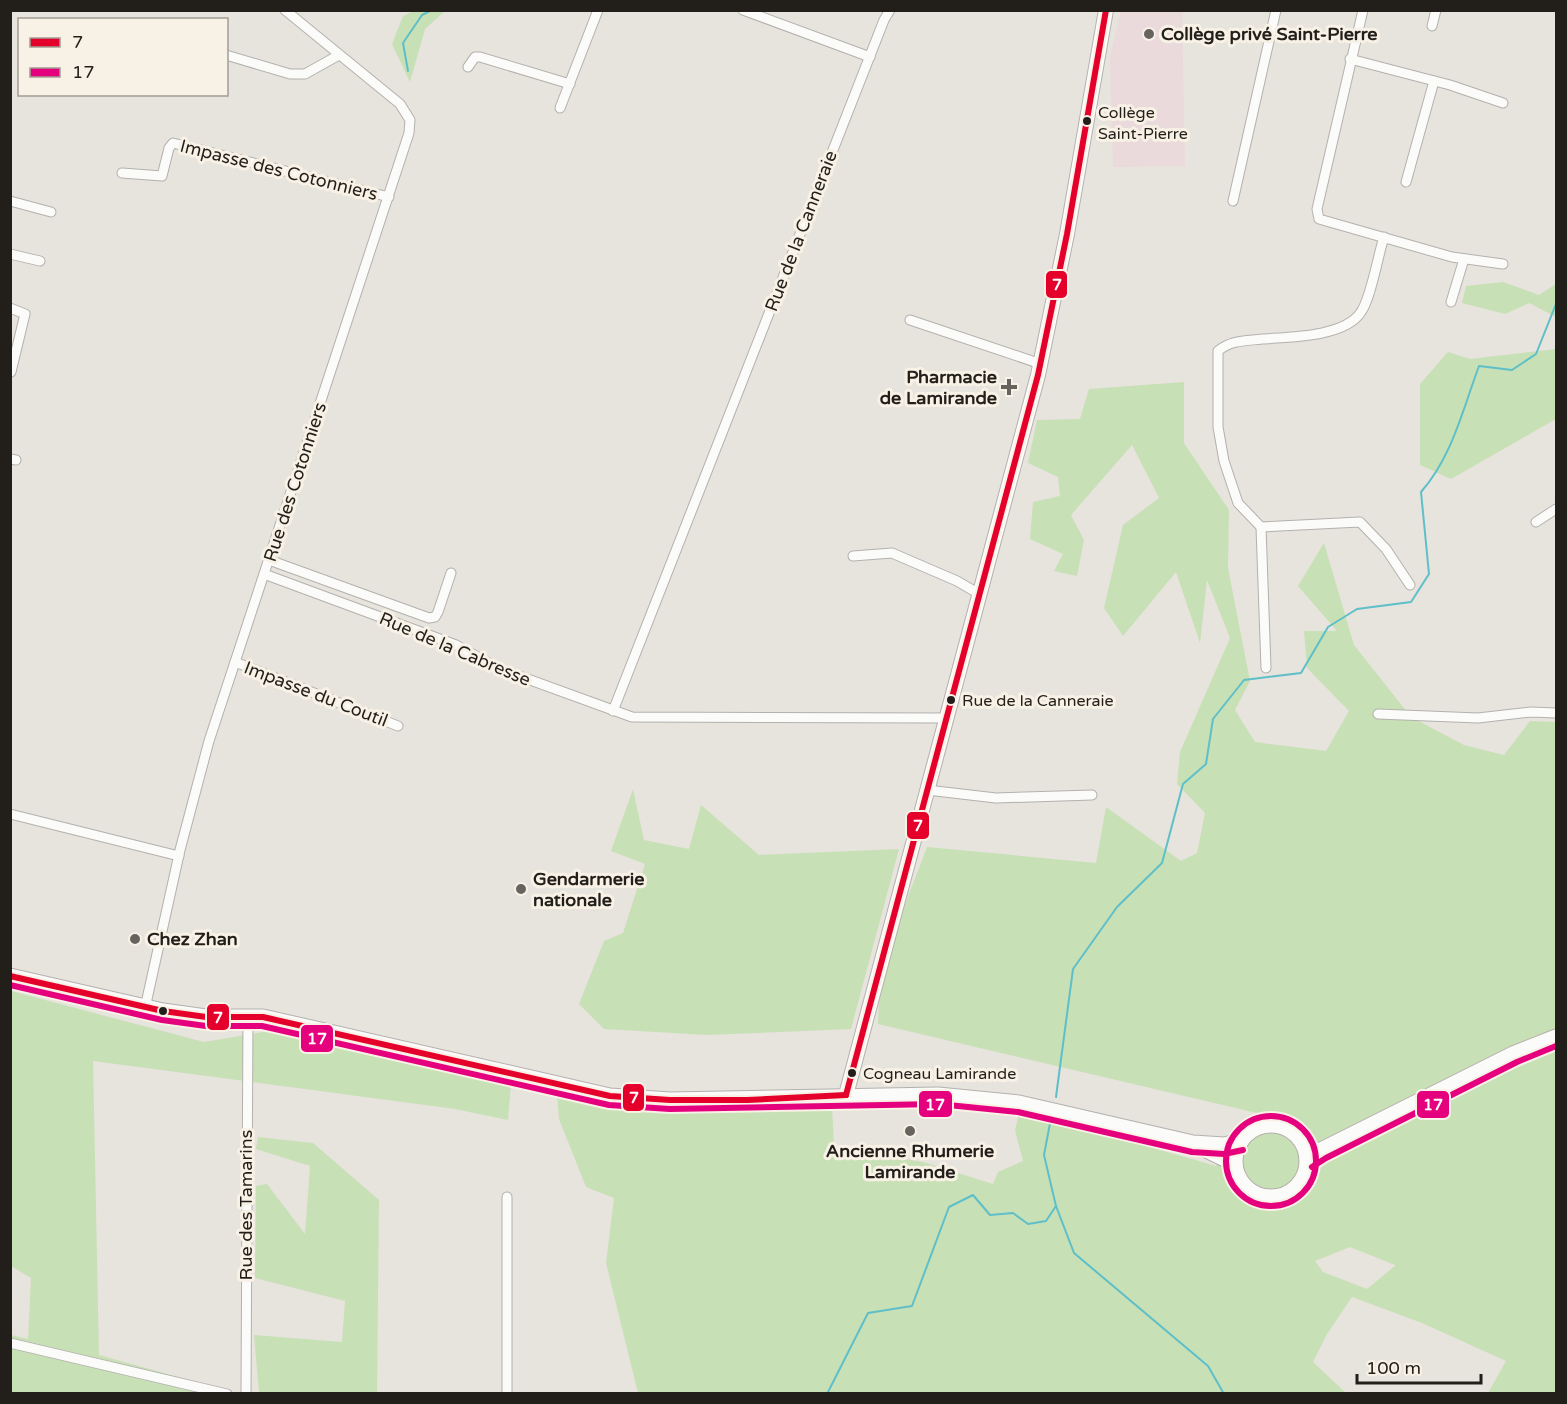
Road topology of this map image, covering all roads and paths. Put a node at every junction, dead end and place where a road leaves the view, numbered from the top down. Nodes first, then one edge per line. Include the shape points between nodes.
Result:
1 (285, 10) edge
2 (598, 10) edge
3 (743, 10) edge
4 (890, 10) edge
5 (1106, 10) edge
6 (1276, 10) edge
7 (1363, 10) edge
8 (1436, 10) edge
9 (1432, 26) dead end
10 (339, 55) junction
11 (228, 56) edge
12 (870, 57) junction
13 (1350, 59) junction
14 (468, 67) dead end
15 (1434, 81) junction
16 (570, 84) junction
17 (1503, 103) dead end
18 (560, 108) dead end
19 (122, 173) dead end
20 (1406, 182) dead end
21 (389, 197) junction
22 (10, 201) edge
23 (1233, 201) dead end
24 (51, 212) dead end
25 (1384, 237) junction
26 (10, 254) edge
27 (1464, 259) junction
28 (40, 261) dead end
29 (1503, 264) dead end
30 (1451, 302) dead end
31 (10, 309) edge
32 (910, 320) dead end
33 (1041, 364) junction
34 (11, 372) edge
35 (1557, 509) edge
36 (1536, 522) dead end
37 (1261, 527) junction
38 (853, 556) dead end
39 (269, 560) junction
40 (451, 573) dead end
41 (264, 574) junction
42 (1410, 585) dead end
43 (981, 595) junction
44 (235, 662) junction
45 (1266, 669) dead end
46 (613, 711) junction
47 (1557, 713) edge
48 (1378, 714) dead end
49 (946, 718) junction
50 (398, 726) dead end
51 (927, 790) junction
52 (1092, 795) dead end
53 (10, 814) edge
54 (179, 856) junction
55 (10, 976) edge
56 (145, 1008) junction
57 (248, 1016) junction
58 (1557, 1037) edge
59 (846, 1095) junction
60 (1352, 1135) junction
61 (1300, 1140) junction
62 (1241, 1141) junction
63 (1193, 1143) junction
64 (1307, 1160) junction
65 (1235, 1169) junction
66 (507, 1197) dead end
67 (10, 1343) edge
68 (227, 1394) edge
69 (246, 1394) edge
70 (507, 1394) edge

1 - 10 street, Rue des Cotonniers
2 - 16 street
3 - 12 street
4 - 12 street, Rue de la Canneraie
5 - 33 street
6 - 23 street
7 - 13 street
8 - 9 street
10 - 11 street via 305,74 290,74
10 - 21 street, Rue des Cotonniers via 400,104 410,120 410,133
12 - 46 street, Rue de la Canneraie
13 - 15 street
13 - 25 street via 1317,209 1319,219 1326,222
14 - 16 street via 475,57 480,57
15 - 17 street
15 - 20 street
16 - 18 street
19 - 21 street, Impasse des Cotonniers via 162,176 173,143
21 - 39 street, Rue des Cotonniers
22 - 24 street
25 - 27 street
25 - 37 street via 1362,311 1352,323 1303,336 1228,343 1218,351 1218,427 1224,461 1238,503
26 - 28 street
27 - 29 street
27 - 30 street
31 - 34 street via 25,314
32 - 33 street
33 - 43 street
35 - 36 street
37 - 42 street via 1360,522 1386,549
37 - 45 street
38 - 43 street via 892,553
39 - 40 street via 429,618 438,612
39 - 41 street, Rue des Cotonniers
41 - 44 street, Rue des Cotonniers
41 - 46 street, Rue de la Cabresse via 456,645 500,669
43 - 49 street
44 - 50 street, Impasse du Coutil
44 - 54 street, Rue des Cotonniers via 209,741
46 - 49 street via 646,718
47 - 48 street via 1478,718
49 - 51 street
51 - 52 street via 996,798
51 - 59 street
53 - 54 street
54 - 56 street, Rue des Cotonniers
55 - 56 main road
56 - 57 main road via 206,1017
57 - 59 main road via 610,1096 714,1100
57 - 69 street, Rue des Tamarins
58 - 60 main road via 1513,1053
59 - 63 main road via 938,1095 1019,1103
60 - 61 main road
60 - 64 main road
61 - 62 main road via 1275,1125 1256,1128
61 - 64 main road
62 - 63 main road
62 - 65 main road
63 - 65 main road via 1227,1160
64 - 65 main road via 1296,1187 1278,1197 1267,1198 1250,1191
66 - 70 street
67 - 68 street

